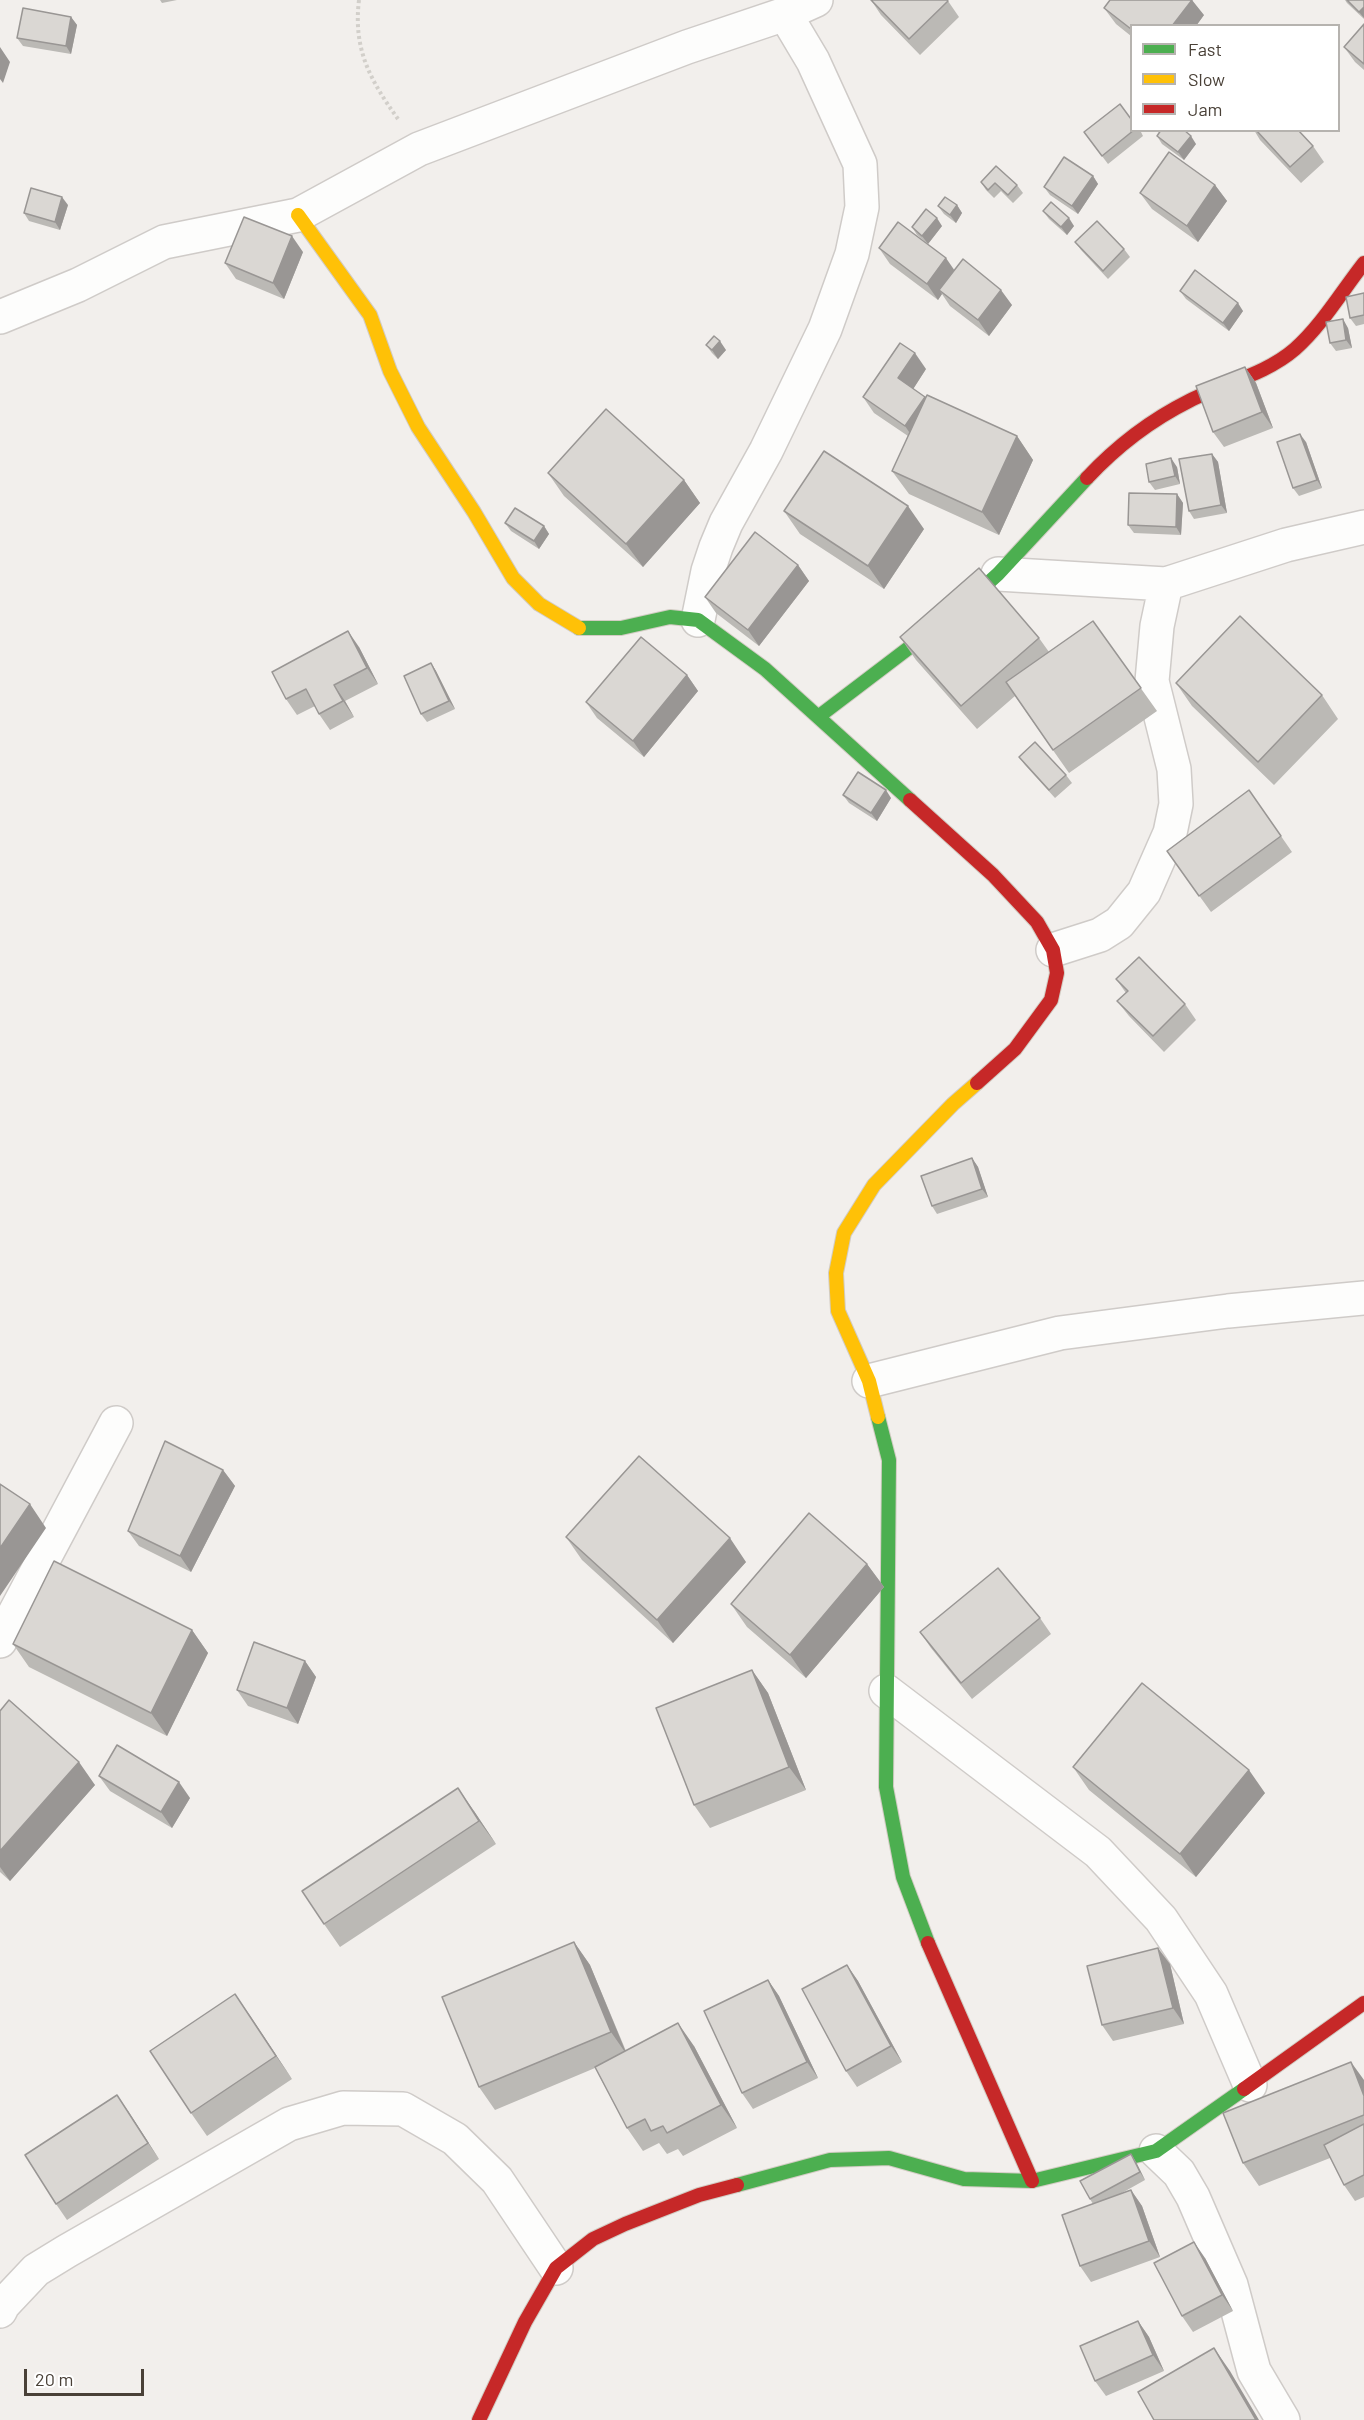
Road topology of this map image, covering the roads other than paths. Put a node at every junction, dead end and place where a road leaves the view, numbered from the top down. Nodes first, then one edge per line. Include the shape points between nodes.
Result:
1 (816, 0) edge
2 (785, 14) junction
3 (298, 215) junction
4 (1364, 263) edge
5 (0, 317) edge
6 (1364, 527) edge
7 (998, 574) junction
8 (1166, 584) junction
9 (698, 620) junction
10 (818, 717) junction
11 (1053, 950) junction
12 (1364, 1298) edge
13 (869, 1381) junction
14 (116, 1423) dead end
15 (0, 1641) edge
16 (886, 1691) junction
17 (1364, 2003) edge
18 (1250, 2085) junction
19 (1156, 2151) junction
20 (1032, 2181) junction
21 (556, 2268) junction
22 (0, 2311) edge
23 (479, 2420) edge
24 (1283, 2420) edge

1 - 2 street
2 - 3 street via 419,149
2 - 9 street via 813,60 860,164 862,207 852,254 825,329 726,523 708,571
3 - 5 street via 164,242 78,285
3 - 9 street via 370,315 390,371 418,428 513,578 539,604 581,629 621,628 670,617
4 - 7 street via 1295,349 1265,369 1189,401 1146,427 1105,459
6 - 8 street via 1286,545
7 - 8 street
7 - 10 street via 912,648
8 - 11 street via 1152,681 1174,769 1176,804 1170,833 1144,892 1119,923 1100,935
9 - 10 street via 765,669
10 - 11 street via 993,875 1037,922
11 - 13 street via 1057,973 1051,1000 1021,1041 874,1185 844,1233 836,1273 838,1311
12 - 13 street via 1060,1333
13 - 16 street via 889,1460
14 - 15 street
16 - 18 street via 1098,1852 1161,1919 1210,1994
16 - 20 street via 886,1787 903,1877 938,1969
17 - 18 street
18 - 19 street
19 - 20 street
19 - 24 street via 1179,2173 1194,2197 1231,2285 1254,2371
20 - 21 street via 964,2180 889,2158 830,2160 699,2195 593,2240
21 - 22 street via 497,2181 454,2139 403,2109 343,2108 290,2124 67,2251 36,2270
21 - 23 street via 525,2322

